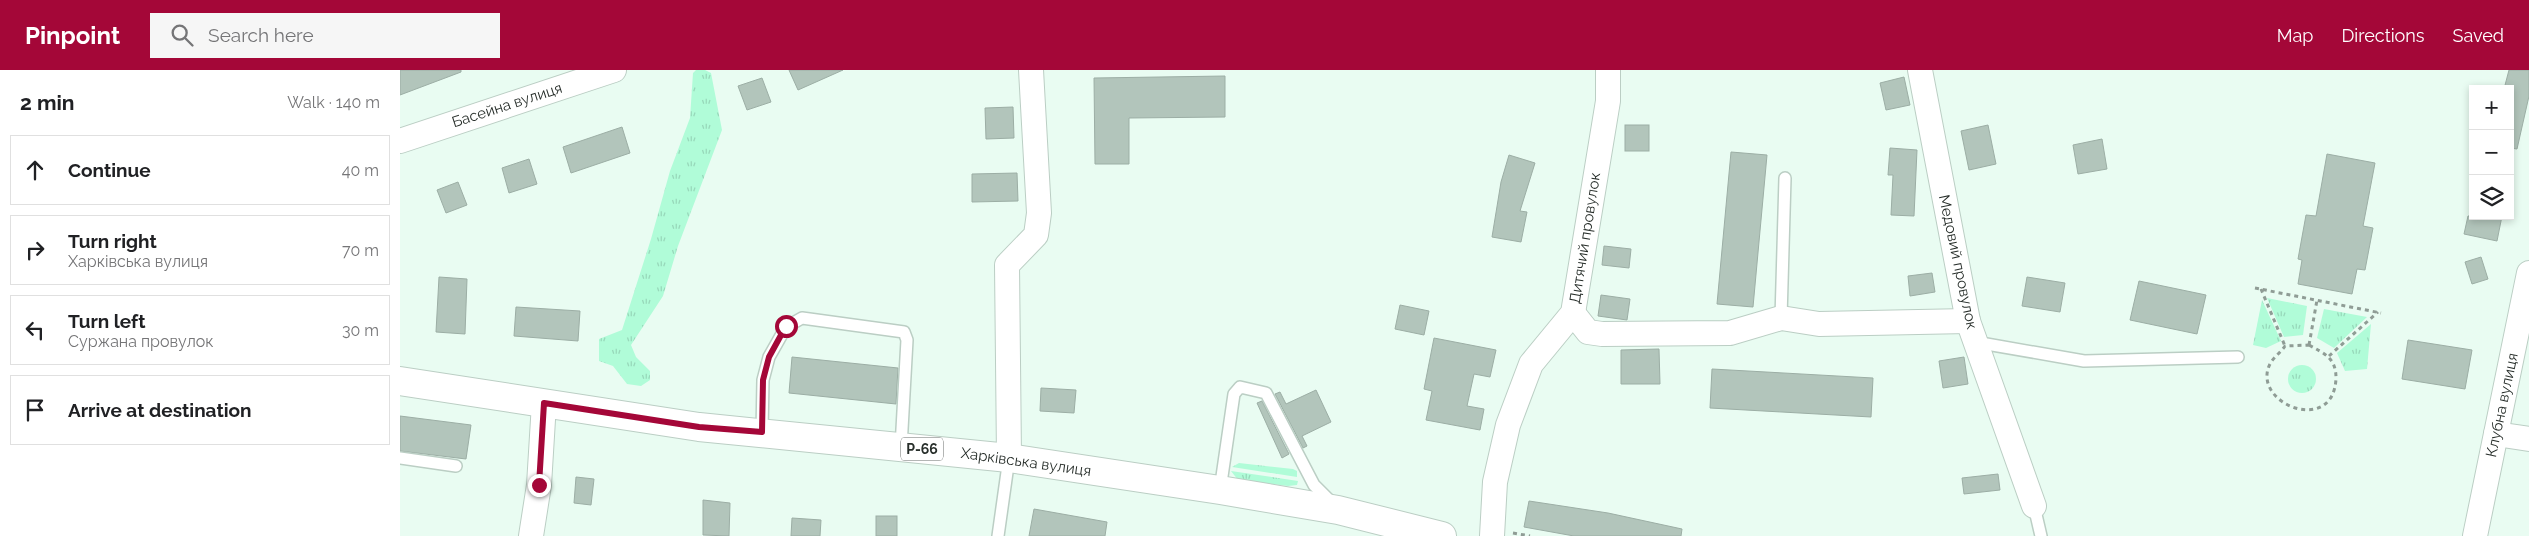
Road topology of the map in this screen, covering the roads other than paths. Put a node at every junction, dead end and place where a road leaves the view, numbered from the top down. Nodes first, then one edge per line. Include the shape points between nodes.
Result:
1 (614, 70) edge
2 (1032, 70) edge
3 (1608, 70) edge
4 (1920, 70) edge
5 (400, 140) edge
6 (1785, 178) dead end
7 (2529, 273) edge
8 (1573, 313) junction
9 (1781, 318) junction
10 (1972, 332) junction
11 (2238, 357) dead end
12 (400, 381) edge
13 (544, 403) junction
14 (762, 432) junction
15 (2496, 434) junction
16 (2529, 439) edge
17 (901, 447) junction
18 (400, 458) edge
19 (1009, 458) junction
20 (456, 466) dead end
21 (1220, 490) junction
22 (2034, 506) joint
23 (1338, 510) junction
24 (530, 536) edge
25 (998, 536) edge
26 (1442, 536) edge
27 (1492, 536) edge
28 (2041, 536) edge
29 (2474, 536) edge

1 - 5 street, Басейна вулиця
2 - 19 street via 1039,213 1036,235 1007,264
3 - 8 street, Дитячий провулок via 1608,101
4 - 10 street, Медовий провулок
6 - 9 lane
7 - 15 street, Клубна вулиця
8 - 9 street via 1588,332 1602,334 1730,334
8 - 27 street, Дитячий провулок via 1531,364 1508,425 1495,482
9 - 10 street via 1819,324
10 - 11 lane via 2084,361
10 - 22 street, Медовий провулок
12 - 13 main road, Харківська вулиця / Р-66
13 - 14 main road, Харківська вулиця / Р-66 via 699,427
13 - 24 street via 539,485
14 - 17 main road, Харківська вулиця / Р-66
14 - 17 lane via 763,380 769,357 786,326 802,318 904,332 907,340
15 - 16 street
15 - 29 street, Клубна вулиця
17 - 19 main road, Харківська вулиця / Р-66
18 - 20 lane
19 - 21 main road, Харківська вулиця / Р-66
19 - 25 lane
21 - 23 main road, Харківська вулиця / Р-66
21 - 23 lane via 1234,394 1240,388 1266,393 1314,485
22 - 28 lane
23 - 26 main road, Харківська вулиця / Р-66

